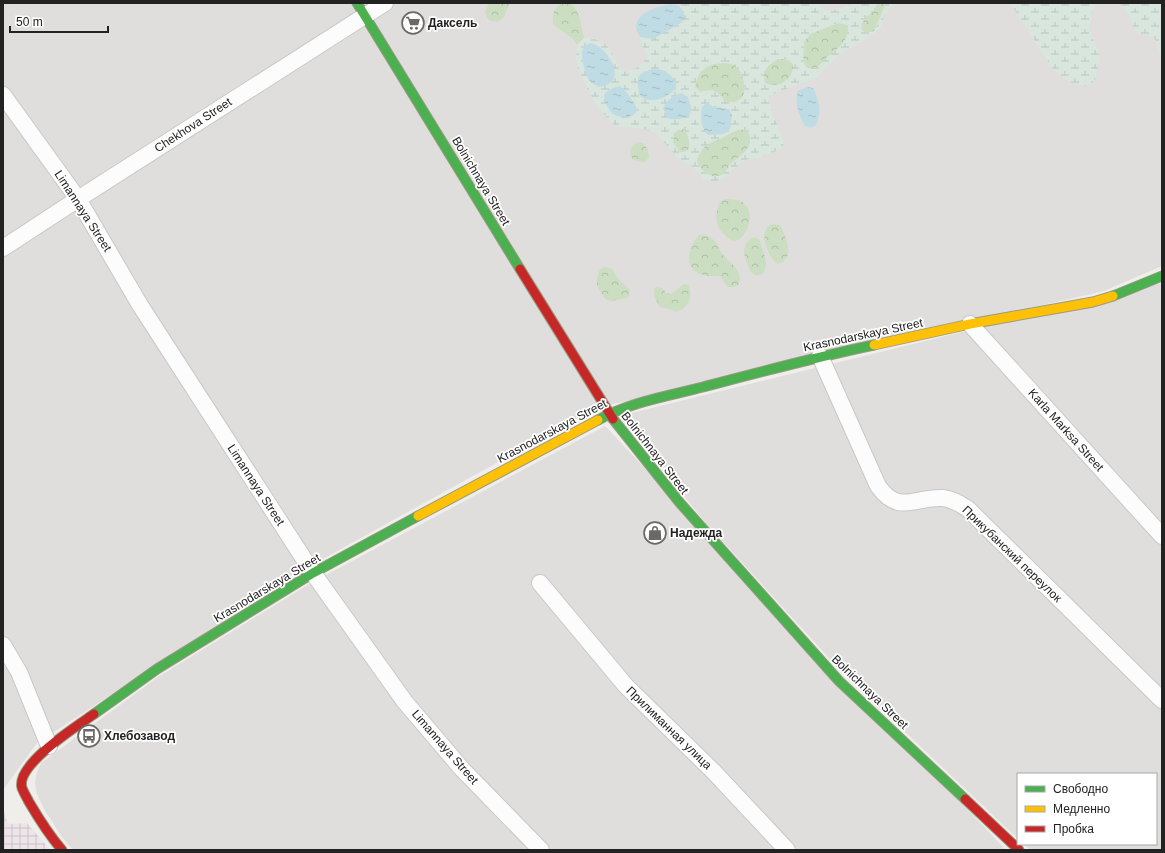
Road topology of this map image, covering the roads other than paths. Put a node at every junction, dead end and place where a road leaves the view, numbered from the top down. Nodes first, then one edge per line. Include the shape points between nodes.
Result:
1 (385, 3) edge
2 (361, 9) edge
3 (3, 95) edge
4 (78, 199) junction
5 (3, 248) edge
6 (1162, 276) edge
7 (970, 324) junction
8 (820, 356) junction
9 (609, 414) junction
10 (1162, 536) edge
11 (313, 573) junction
12 (540, 583) dead end
13 (3, 645) edge
14 (1162, 700) edge
15 (49, 746) junction
16 (62, 850) edge
17 (541, 850) edge
18 (788, 850) edge
19 (1019, 850) edge

1 - 2 street, Chekhova Street
2 - 4 street, Chekhova Street
2 - 9 street, Bolnichnaya Street
3 - 4 street, Limannaya Street
4 - 5 street, Chekhova Street
4 - 11 street, Limannaya Street via 140,305
6 - 7 street, Krasnodarskaya Street via 1093,302
7 - 8 street, Krasnodarskaya Street
7 - 10 street, Karla Marksa Street
8 - 9 street, Krasnodarskaya Street via 646,401
8 - 14 street, Прикубанский переулок via 881,491 900,503 942,498 957,502 968,510
9 - 11 street, Krasnodarskaya Street
9 - 19 street, Bolnichnaya Street via 680,504 839,681
11 - 15 street, Krasnodarskaya Street via 157,669
11 - 17 street, Limannaya Street via 405,702 462,769
12 - 18 street, Прилиманная улица via 626,686 714,772
13 - 15 street via 19,672
15 - 16 street, Krasnodarskaya Street via 25,773 22,788 29,803

